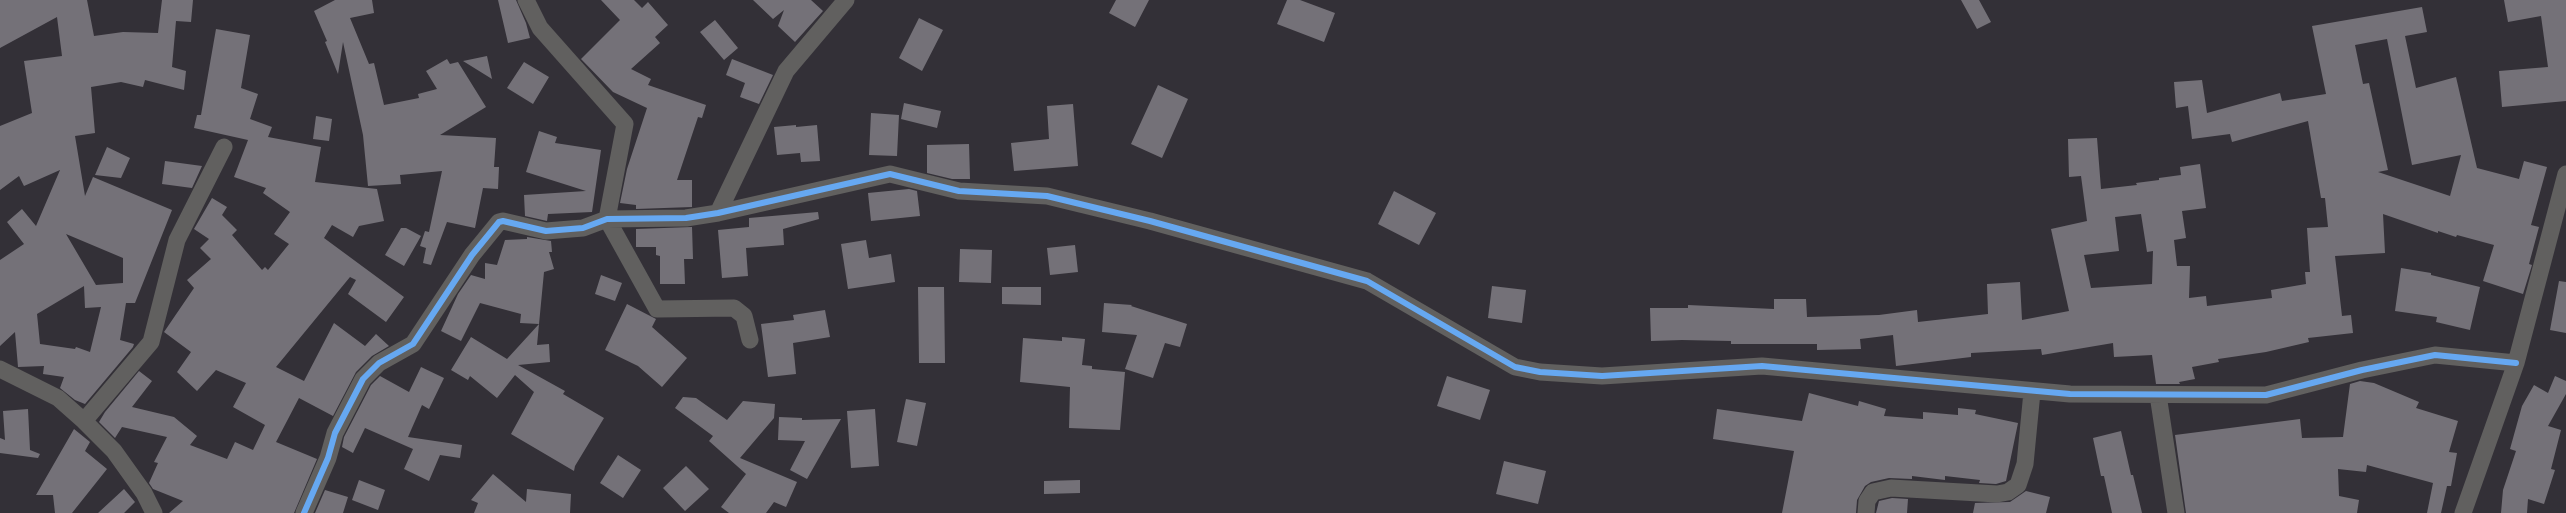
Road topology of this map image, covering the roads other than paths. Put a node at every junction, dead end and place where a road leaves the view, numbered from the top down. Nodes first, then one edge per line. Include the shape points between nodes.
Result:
1 (526, 0) edge
2 (846, 0) edge
3 (224, 147) dead end
4 (2566, 174) edge
5 (718, 213) junction
6 (607, 219) junction
7 (750, 340) dead end
8 (2516, 362) junction
9 (0, 369) edge
10 (2032, 392) junction
11 (2158, 395) junction
12 (84, 421) junction
13 (154, 513) edge
14 (304, 513) edge
15 (1866, 513) edge
16 (2176, 513) edge
17 (2463, 513) edge

1 - 6 street via 540,28 625,124
2 - 5 street via 786,71
3 - 12 street via 177,240 151,342
4 - 8 street
5 - 6 street via 686,218
5 - 10 street via 890,174 959,190 1047,196 1150,221 1367,281 1515,367 1540,372 1602,376 1762,366
6 - 7 street via 657,309 734,308 744,316
6 - 14 street via 583,228 546,231 503,221 495,225 413,344 379,363 363,379 335,433 328,458
8 - 11 street via 2435,355 2362,370 2266,395
8 - 17 street
9 - 12 street via 58,398
10 - 11 street
10 - 15 street via 2025,464 2018,484 2008,492 1997,494 1891,488 1873,492 1867,501
11 - 16 street
12 - 13 street via 114,451 144,493

